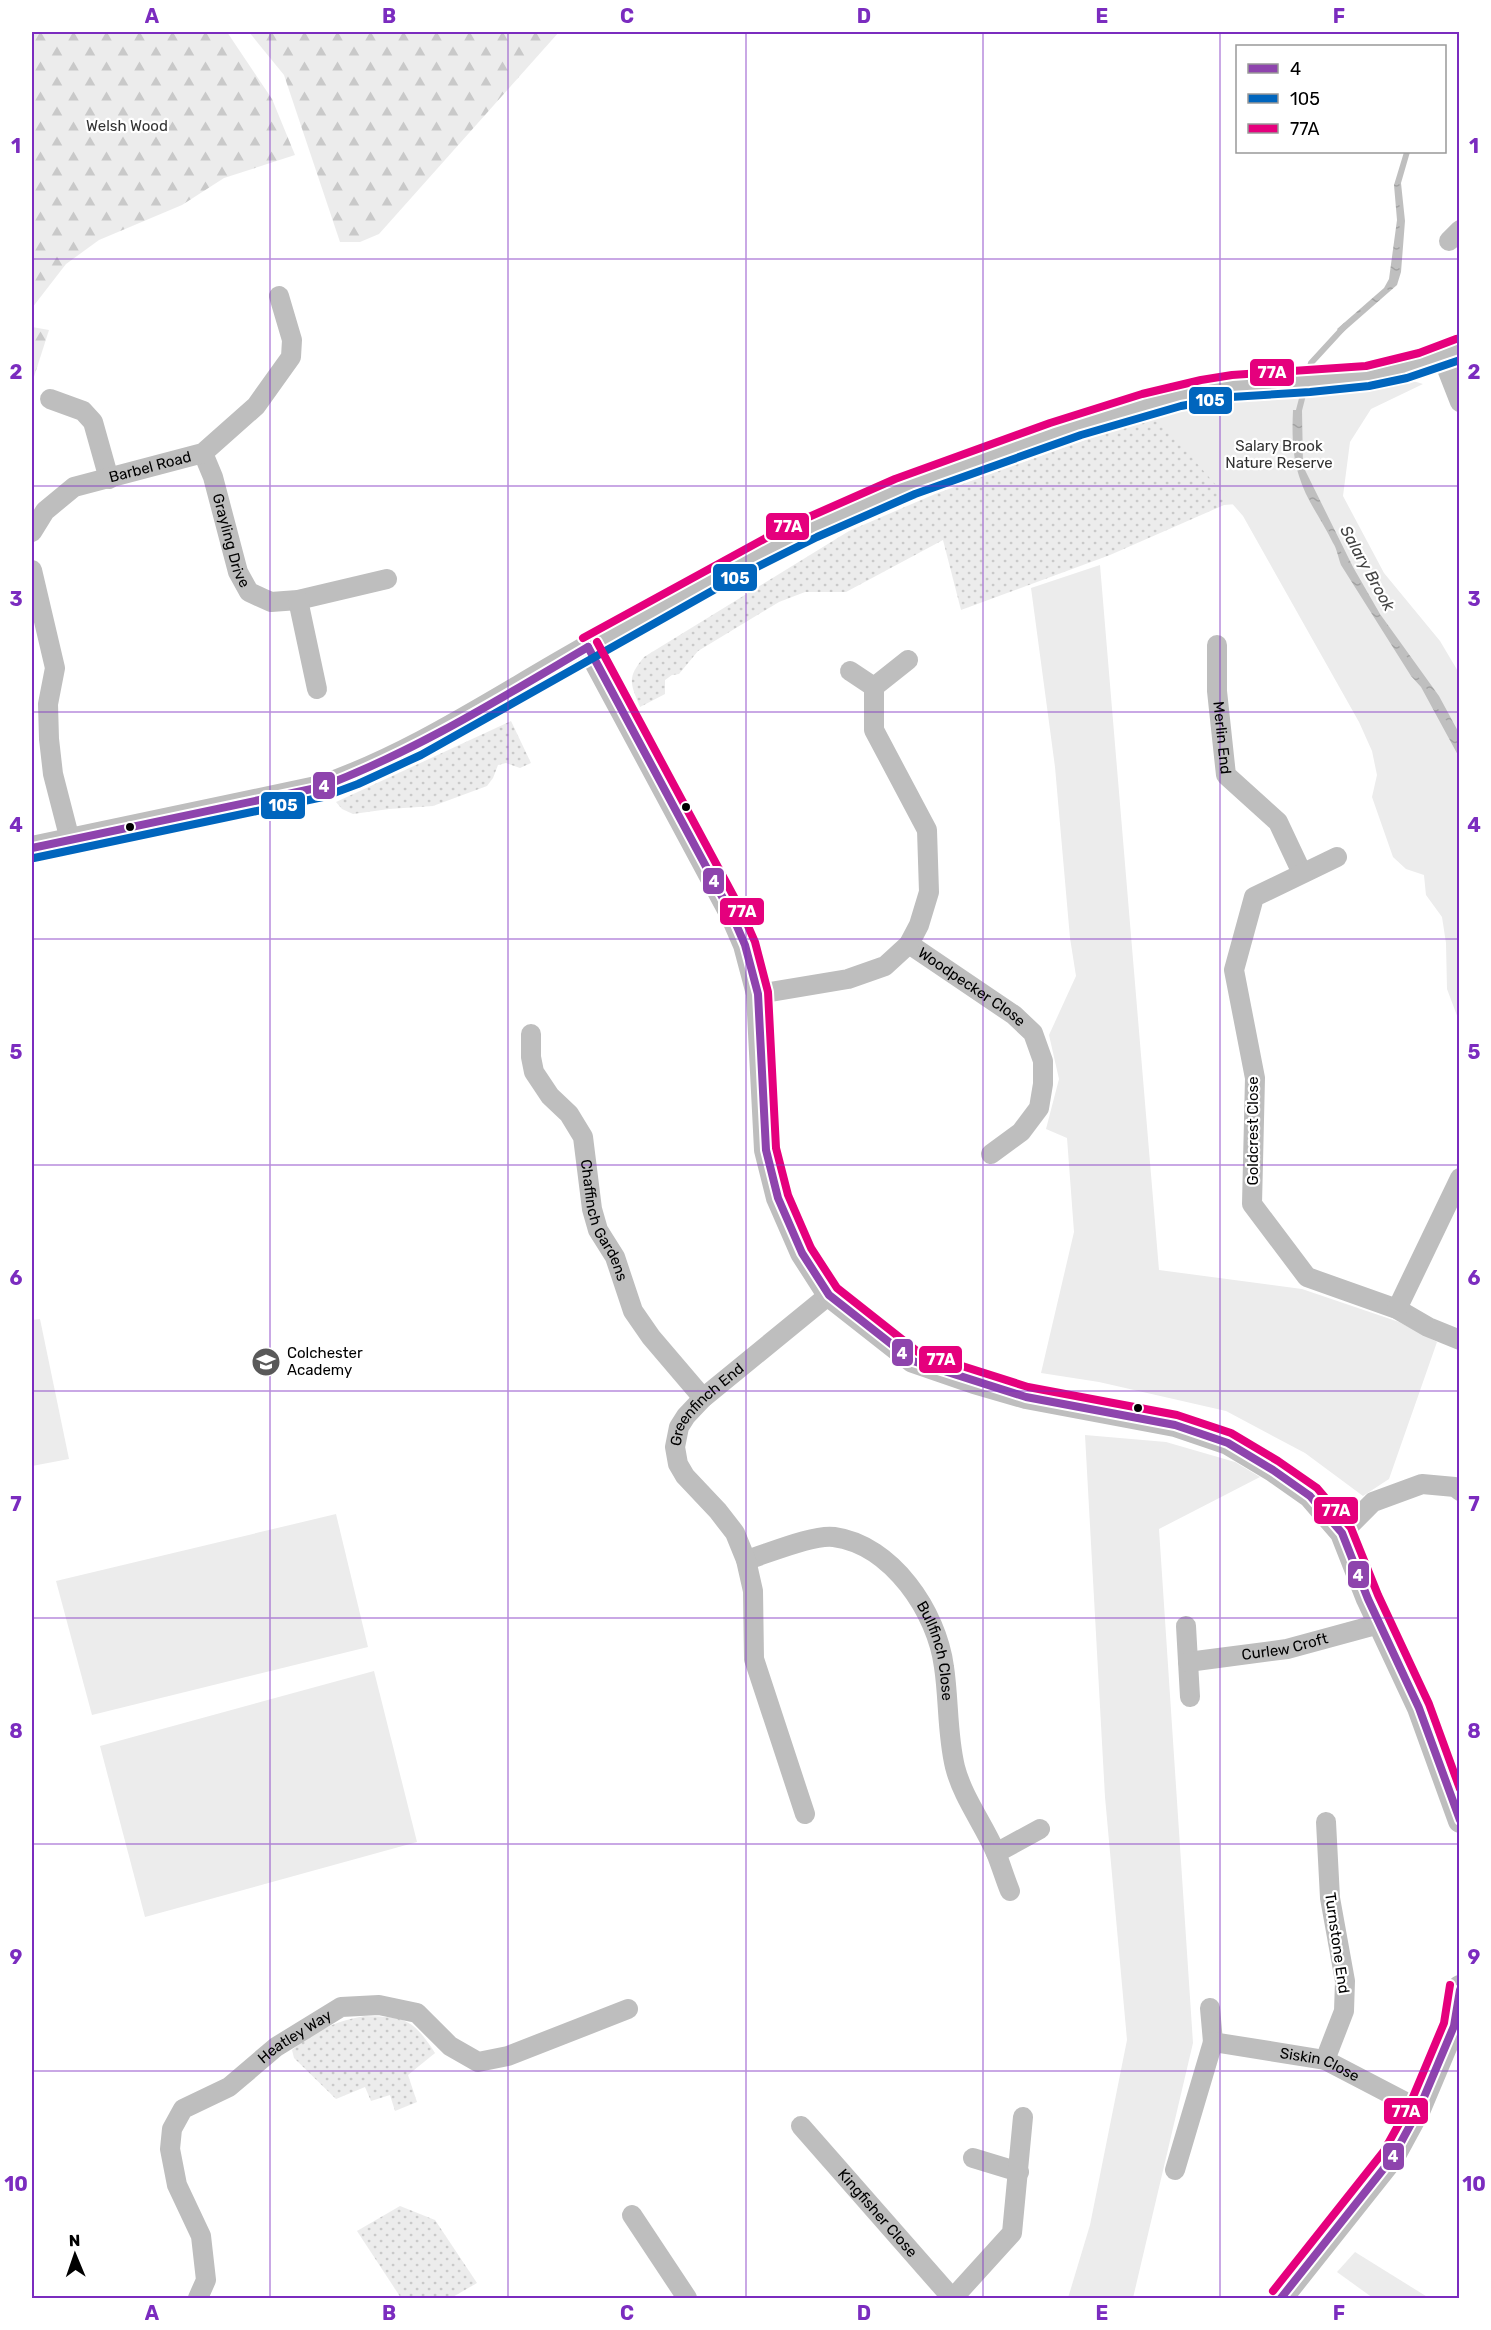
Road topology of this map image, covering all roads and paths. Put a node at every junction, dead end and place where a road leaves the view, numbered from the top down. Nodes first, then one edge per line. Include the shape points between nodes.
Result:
1 (279, 296) dead end
2 (1451, 352) edge
3 (50, 399) dead end
4 (1460, 402) edge
5 (203, 453) junction
6 (109, 479) junction
7 (32, 532) edge
8 (32, 570) edge
9 (387, 579) dead end
10 (298, 600) junction
11 (1217, 645) dead end
12 (588, 647) junction
13 (908, 660) dead end
14 (850, 670) dead end
15 (874, 687) junction
16 (317, 689) dead end
17 (70, 840) junction
18 (32, 848) edge
19 (1337, 857) dead end
20 (1302, 873) junction
21 (909, 944) junction
22 (758, 994) junction
23 (531, 1034) dead end
24 (991, 1154) dead end
25 (1460, 1178) edge
26 (829, 1294) junction
27 (1397, 1309) junction
28 (1460, 1340) edge
29 (703, 1398) junction
30 (1460, 1491) edge
31 (1342, 1533) junction
32 (746, 1560) junction
33 (1379, 1624) junction
34 (1186, 1626) dead end
35 (1188, 1662) junction
36 (1190, 1697) dead end
37 (805, 1814) dead end
38 (1460, 1821) edge
39 (1326, 1822) dead end
40 (1040, 1829) dead end
41 (996, 1853) junction
42 (1010, 1891) dead end
43 (1460, 1987) edge
44 (1210, 2008) dead end
45 (628, 2009) dead end
46 (1213, 2042) junction
47 (1325, 2060) junction
48 (1419, 2109) junction
49 (1023, 2117) dead end
50 (801, 2126) dead end
51 (973, 2158) dead end
52 (1175, 2170) dead end
53 (1019, 2172) junction
54 (632, 2215) dead end
55 (198, 2298) edge
56 (687, 2298) edge
57 (952, 2298) edge
58 (1281, 2298) edge

1 - 5 street, Barbel Road via 292,340 291,357 256,406
2 - 4 street
2 - 12 street via 1368,376 1203,390 1054,433 899,489 790,537
3 - 6 street via 83,411 93,422
5 - 6 street, Barbel Road
5 - 10 street, Grayling Drive via 238,572 249,592 271,602
6 - 7 street, Barbel Road via 74,487 45,511
8 - 17 street via 55,668 48,704 49,739 53,774
9 - 10 street, Grayling Drive
10 - 16 street
11 - 20 street, Merlin End via 1217,691 1226,775 1278,822
12 - 17 street via 447,730 321,788
12 - 22 street via 732,915
13 - 15 street
14 - 15 street
15 - 21 street via 874,730 927,830 929,892
17 - 18 street
19 - 20 street, Goldcrest Close
20 - 27 street, Goldcrest Close via 1254,897 1234,970 1255,1078 1252,1204 1307,1278
21 - 22 street via 885,966 848,979
21 - 24 street, Woodpecker Close via 1014,1015 1033,1033 1043,1061 1039,1108 1021,1132
22 - 26 street via 769,1159 778,1197 802,1253
23 - 29 street, Chaffinch Gardens via 534,1072 583,1137 598,1230 615,1257 633,1311
25 - 27 street
26 - 29 street, Greenfinch End
26 - 31 street via 914,1361 1026,1397 1175,1425 1228,1443 1310,1496
27 - 28 street, Goldcrest Close
29 - 32 street, Greenfinch End via 679,1427 675,1447 678,1464 735,1533
30 - 31 street via 1455,1487 1422,1484 1373,1502
31 - 33 street
32 - 37 street, Greenfinch End via 753,1591 754,1659
32 - 41 street, Bullfinch Close via 832,1536 864,1546 916,1593 933,1623 944,1666 947,1716 961,1788
33 - 35 street, Curlew Croft via 1287,1649
33 - 38 street via 1419,1708
34 - 35 street
35 - 36 street
39 - 47 street, Turnstone End via 1329,1898 1345,1981 1344,2011
40 - 41 street
41 - 42 street, Bullfinch Close
43 - 48 street via 1454,2026
44 - 46 street
45 - 55 street, Heatley Way via 508,2056 478,2062 450,2046 417,2013 380,2005 341,2007 276,2048 229,2087 183,2109 172,2129 170,2149 177,2185 201,2236 206,2280
46 - 47 street, Siskin Close
46 - 52 street
47 - 48 street, Siskin Close
48 - 58 street via 1393,2157
49 - 53 street
50 - 57 street, Kingfisher Close
51 - 53 street
53 - 57 street via 1012,2233
54 - 56 street

